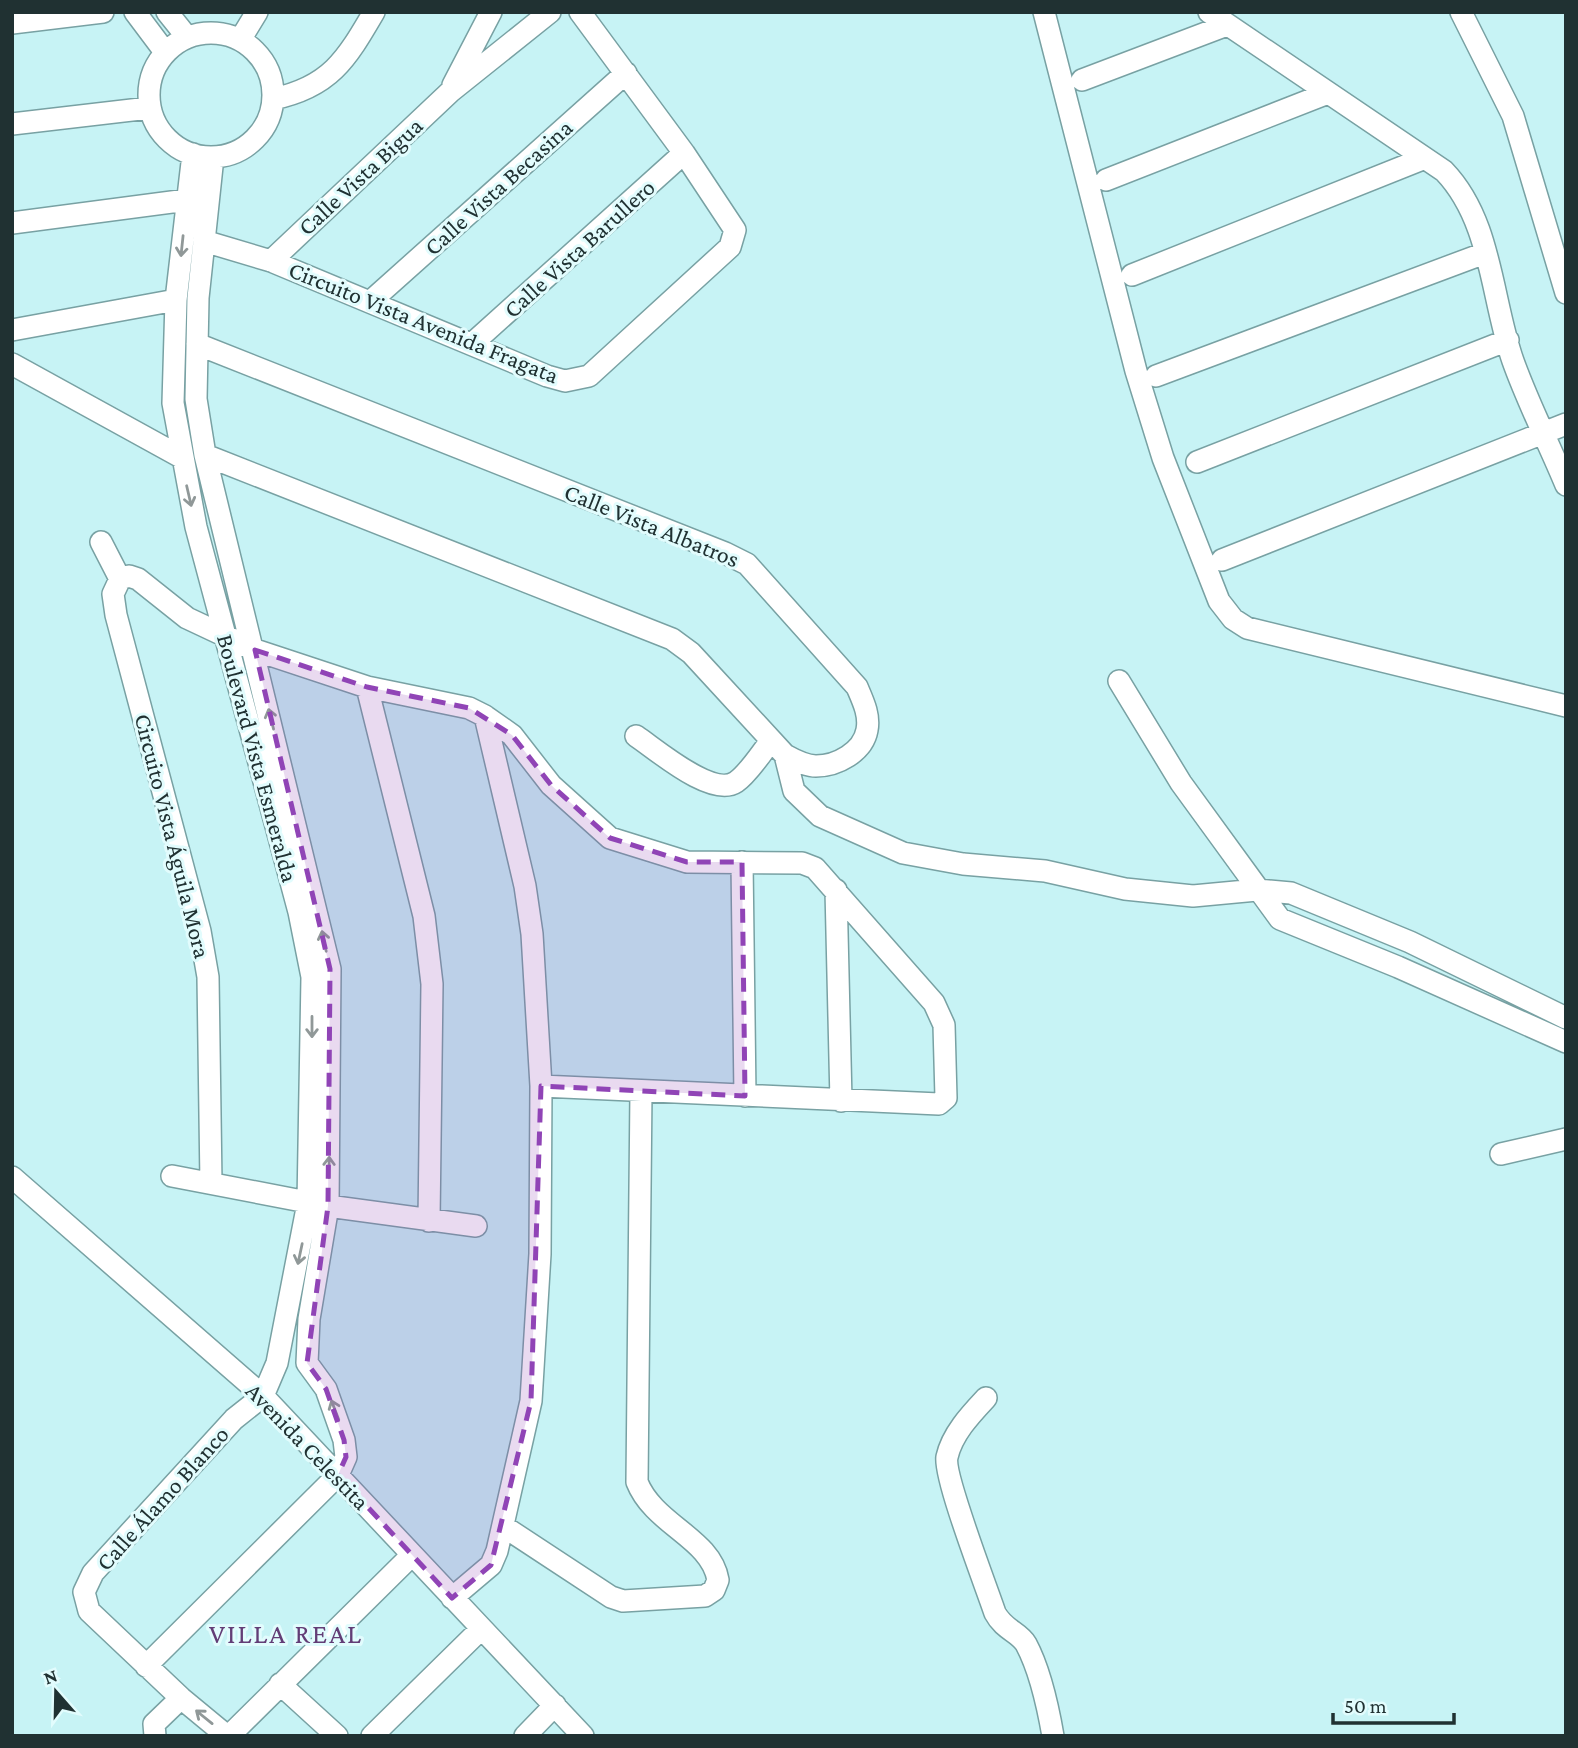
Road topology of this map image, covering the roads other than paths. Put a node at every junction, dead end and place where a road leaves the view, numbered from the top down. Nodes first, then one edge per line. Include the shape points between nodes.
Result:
1 (103, 12) edge
2 (135, 12) edge
3 (167, 12) edge
4 (257, 12) edge
5 (374, 12) edge
6 (491, 12) edge
7 (550, 12) edge
8 (580, 12) edge
9 (1044, 12) edge
10 (1209, 12) edge
11 (1461, 12) edge
12 (12, 23) edge
13 (1227, 25) junction
14 (187, 37) junction
15 (240, 40) junction
16 (166, 52) junction
17 (626, 73) junction
18 (1082, 80) dead end
19 (450, 92) junction
20 (1328, 93) junction
21 (273, 99) junction
22 (149, 107) junction
23 (12, 124) edge
24 (684, 153) junction
25 (203, 155) junction
26 (1425, 158) junction
27 (1106, 180) dead end
28 (187, 200) junction
29 (12, 223) edge
30 (204, 241) junction
31 (1485, 253) junction
32 (271, 261) junction
33 (1132, 275) dead end
34 (1566, 293) edge
35 (176, 300) junction
36 (371, 301) junction
37 (12, 330) edge
38 (1508, 340) junction
39 (197, 344) junction
40 (473, 344) junction
41 (12, 363) edge
42 (1156, 376) dead end
43 (1566, 424) edge
44 (1543, 433) junction
45 (1560, 453) edge
46 (205, 455) junction
47 (181, 457) junction
48 (1197, 462) dead end
49 (1566, 485) edge
50 (101, 542) dead end
51 (1222, 560) dead end
52 (120, 579) junction
53 (226, 638) junction
54 (254, 650) junction
55 (1119, 681) dead end
56 (367, 687) junction
57 (1566, 706) edge
58 (485, 716) junction
59 (636, 736) dead end
60 (778, 748) junction
61 (742, 862) junction
62 (836, 890) junction
63 (1257, 890) junction
64 (1566, 1018) edge
65 (1566, 1042) edge
66 (541, 1086) junction
67 (641, 1091) junction
68 (745, 1096) junction
69 (841, 1101) junction
70 (1566, 1139) edge
71 (1501, 1154) dead end
72 (172, 1176) dead end
73 (12, 1177) edge
74 (211, 1183) junction
75 (318, 1204) junction
76 (429, 1221) junction
77 (476, 1226) dead end
78 (277, 1363) junction
79 (307, 1363) junction
80 (263, 1396) junction
81 (986, 1398) dead end
82 (338, 1475) junction
83 (503, 1526) junction
84 (411, 1556) junction
85 (452, 1598) junction
86 (481, 1629) junction
87 (146, 1666) junction
88 (280, 1685) junction
89 (181, 1698) junction
90 (555, 1705) junction
91 (155, 1736) edge
92 (228, 1736) edge
93 (337, 1736) edge
94 (372, 1736) edge
95 (526, 1736) edge
96 (583, 1736) edge
97 (1053, 1736) edge

1 - 12 street
2 - 16 street
3 - 14 street
4 - 15 street
5 - 21 street via 352,50 327,78 301,93
6 - 19 street, Calle Vista Bigua
7 - 19 street, Calle Vista Bigua
8 - 17 street, Circuito Vista Avenida Fragata
9 - 57 street via 1136,371 1163,458 1219,601 1247,628
10 - 13 street
11 - 34 street via 1513,116
13 - 18 street
13 - 20 street
14 - 15 street via 223,34
14 - 16 street
15 - 21 street via 265,64
16 - 22 street via 150,80
17 - 24 street, Circuito Vista Avenida Fragata
17 - 36 street, Calle Vista Becasina
19 - 32 street, Calle Vista Bigua
20 - 26 street
20 - 27 street
21 - 25 street via 266,123 250,143 226,155
22 - 23 street
22 - 25 street via 174,145
24 - 40 street, Calle Vista Barullero
24 - 40 street, Circuito Vista Avenida Fragata via 732,221 735,238 600,368 579,380 565,381
25 - 28 street, Boulevard Vista Esmeralda
25 - 30 street, Boulevard Vista Esmeralda
26 - 31 street via 1462,189
26 - 33 street
28 - 29 street
28 -> 35 street, Boulevard Vista Esmeralda
30 - 32 street, Circuito Vista Avenida Fragata
30 - 39 street, Boulevard Vista Esmeralda
31 - 38 street
31 - 42 street
32 - 36 street, Circuito Vista Avenida Fragata
35 - 37 street
35 - 47 street, Boulevard Vista Esmeralda via 173,403
36 - 40 street, Circuito Vista Avenida Fragata
38 - 44 street
38 - 48 street
39 - 46 street, Boulevard Vista Esmeralda via 196,399
39 - 60 street, Calle Vista Albatros via 747,564 857,687 867,711 867,730 848,757 815,766
41 - 47 street
43 - 44 street
44 - 45 street
44 - 51 street
45 - 49 street
46 - 54 street, Boulevard Vista Esmeralda
46 - 60 street via 672,639 691,653
47 -> 53 street, Boulevard Vista Esmeralda
50 - 52 street
52 - 53 street via 138,579 187,618
52 - 74 street, Circuito Vista Águila Mora via 113,594 116,615 208,977
53 - 54 street
53 -> 75 street, Boulevard Vista Esmeralda via 312,977
54 - 56 street
75 -> 54 street, Boulevard Vista Esmeralda via 330,968
55 - 63 street via 1181,783
56 - 58 street via 469,708
56 - 76 street via 424,916 432,984
58 - 61 street via 512,735 551,785 610,838 687,862
58 - 66 street via 525,886
59 - 60 street via 703,781 724,787 737,782
60 - 63 street via 794,792 820,816 903,853 1180,895
61 - 62 street via 802,863 815,868
61 - 68 street
62 - 69 street
62 - 69 street via 941,1013 946,1098 939,1104
63 - 64 street via 1312,900
63 - 65 street via 1280,919
66 - 67 street
66 - 83 street via 540,1254 531,1401
67 - 68 street
67 - 83 street via 637,1482 649,1506 709,1556 719,1580 705,1596 623,1601
68 - 69 street
70 - 71 street
72 - 74 street
73 - 80 street, Avenida Celestita
74 - 75 street
75 - 76 street
75 -> 78 street, Boulevard Vista Esmeralda
75 - 79 street, Boulevard Vista Esmeralda
76 - 77 street
78 - 79 street
78 - 80 street, Boulevard Vista Esmeralda
82 -> 79 street via 346,1457 344,1440 326,1389
80 - 82 street, Avenida Celestita
80 - 87 street, Calle Álamo Blanco via 234,1419 93,1573 84,1592 89,1611
81 - 97 street via 953,1441 945,1471 995,1613 1006,1629 1025,1642 1049,1710
82 - 84 street, Avenida Celestita
82 - 87 street
83 - 85 street via 491,1564
84 - 85 street, Avenida Celestita
84 - 88 street
85 - 86 street, Avenida Celestita
86 - 90 street, Avenida Celestita
86 - 94 street
87 - 89 street
88 - 92 street
88 - 93 street
89 - 91 street via 154,1724
92 -> 89 street
90 - 95 street
90 - 96 street, Avenida Celestita

